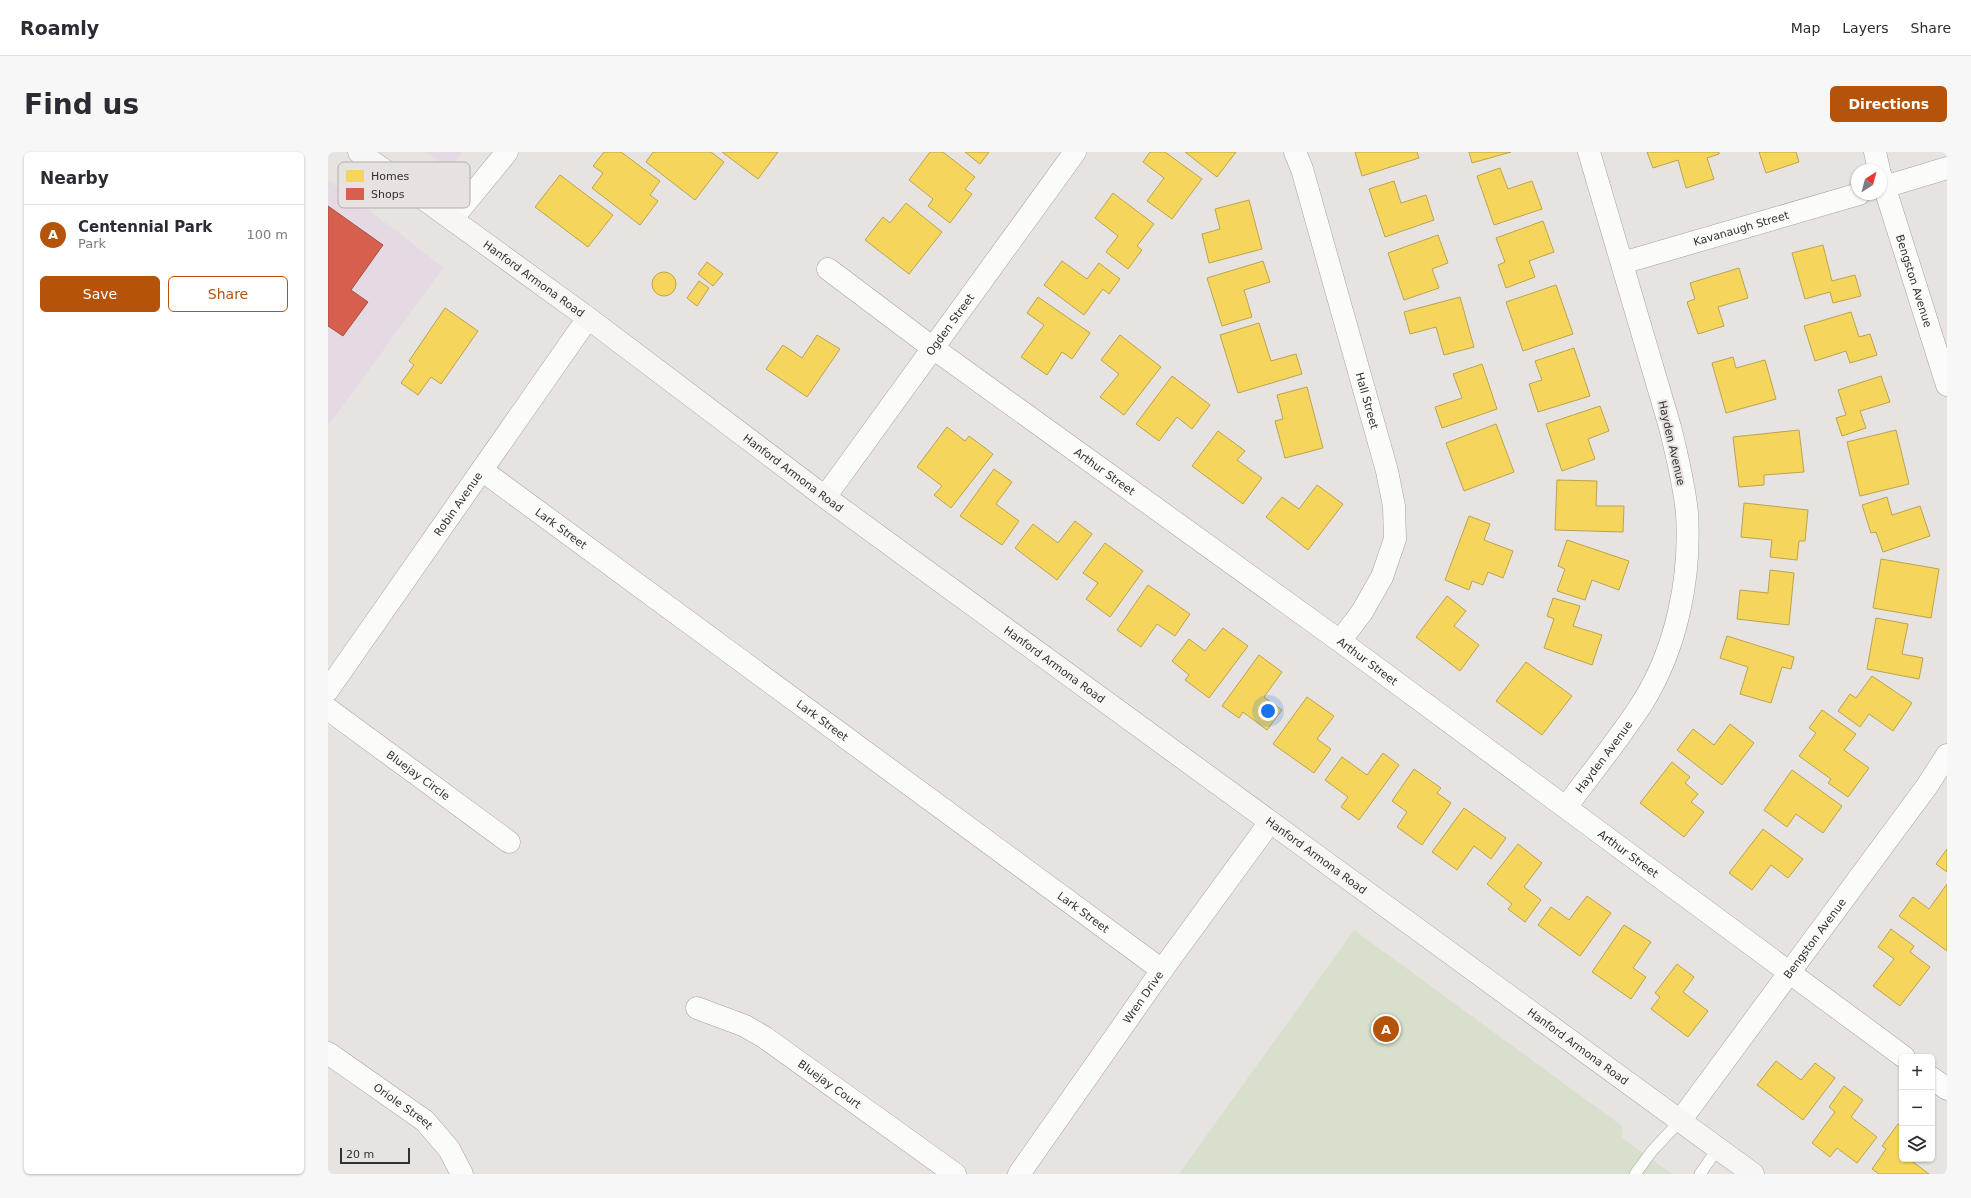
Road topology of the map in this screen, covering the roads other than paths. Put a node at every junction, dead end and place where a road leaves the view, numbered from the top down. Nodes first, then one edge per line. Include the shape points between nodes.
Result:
1 (359, 152) edge
2 (507, 152) edge
3 (1075, 152) edge
4 (1295, 152) edge
5 (1589, 152) edge
6 (1875, 152) edge
7 (373, 162) edge
8 (1878, 164) edge
9 (1947, 168) edge
10 (1887, 179) edge
11 (1851, 196) edge
12 (470, 197) edge
13 (1887, 199) edge
14 (437, 208) edge
15 (461, 208) edge
16 (452, 219) junction
17 (1622, 263) junction
18 (828, 269) dead end
19 (588, 318) junction
20 (933, 348) junction
21 (1947, 385) edge
22 (483, 471) junction
23 (825, 497) junction
24 (1340, 641) junction
25 (328, 690) edge
26 (328, 709) edge
27 (1947, 754) edge
28 (1566, 807) junction
29 (1270, 822) junction
30 (509, 842) dead end
31 (1162, 970) junction
32 (1789, 973) junction
33 (697, 1008) dead end
34 (328, 1053) edge
35 (1900, 1054) edge
36 (1935, 1080) edge
37 (1947, 1089) edge
38 (1680, 1121) junction
39 (1718, 1148) junction
40 (462, 1174) edge
41 (955, 1174) edge
42 (1019, 1174) edge
43 (1635, 1174) edge
44 (1700, 1174) edge
45 (1753, 1174) edge

1 - 7 main road, Hanford Armona Road
2 - 12 street
3 - 20 street, Ogden Street
4 - 24 street, Hall Street via 1381,449 1394,506 1395,539 1382,577 1362,612
5 - 17 street, Hayden Avenue
6 - 8 street, Bengston Avenue
9 - 10 street
11 - 17 street, Kavanaugh Street
13 - 21 street, Bengston Avenue
14 - 16 main road, Hanford Armona Road
15 - 16 street
16 - 19 main road, Hanford Armona Road
17 - 28 street, Hayden Avenue via 1681,469 1687,514 1686,559 1679,614 1663,662 1643,701
18 - 20 street, Arthur Street
19 - 22 street, Robin Avenue
19 - 23 main road, Hanford Armona Road
20 - 23 street, Ogden Street
20 - 24 street, Arthur Street
22 - 25 street, Robin Avenue
22 - 31 street, Lark Street
23 - 29 main road, Hanford Armona Road
24 - 28 street, Arthur Street
26 - 30 street, Bluejay Circle
27 - 32 street, Bengston Avenue via 1927,786
28 - 32 street, Arthur Street
29 - 31 street, Wren Drive
29 - 38 main road, Hanford Armona Road
31 - 42 street, Wren Drive
32 - 35 street, Arthur Street
32 - 38 street, Bengston Avenue
33 - 41 street, Bluejay Court via 745,1026 764,1037
34 - 40 street, Oriole Street via 425,1121 449,1149
36 - 37 street
38 - 39 main road, Hanford Armona Road
38 - 43 lane
39 - 44 lane
39 - 45 main road, Hanford Armona Road

